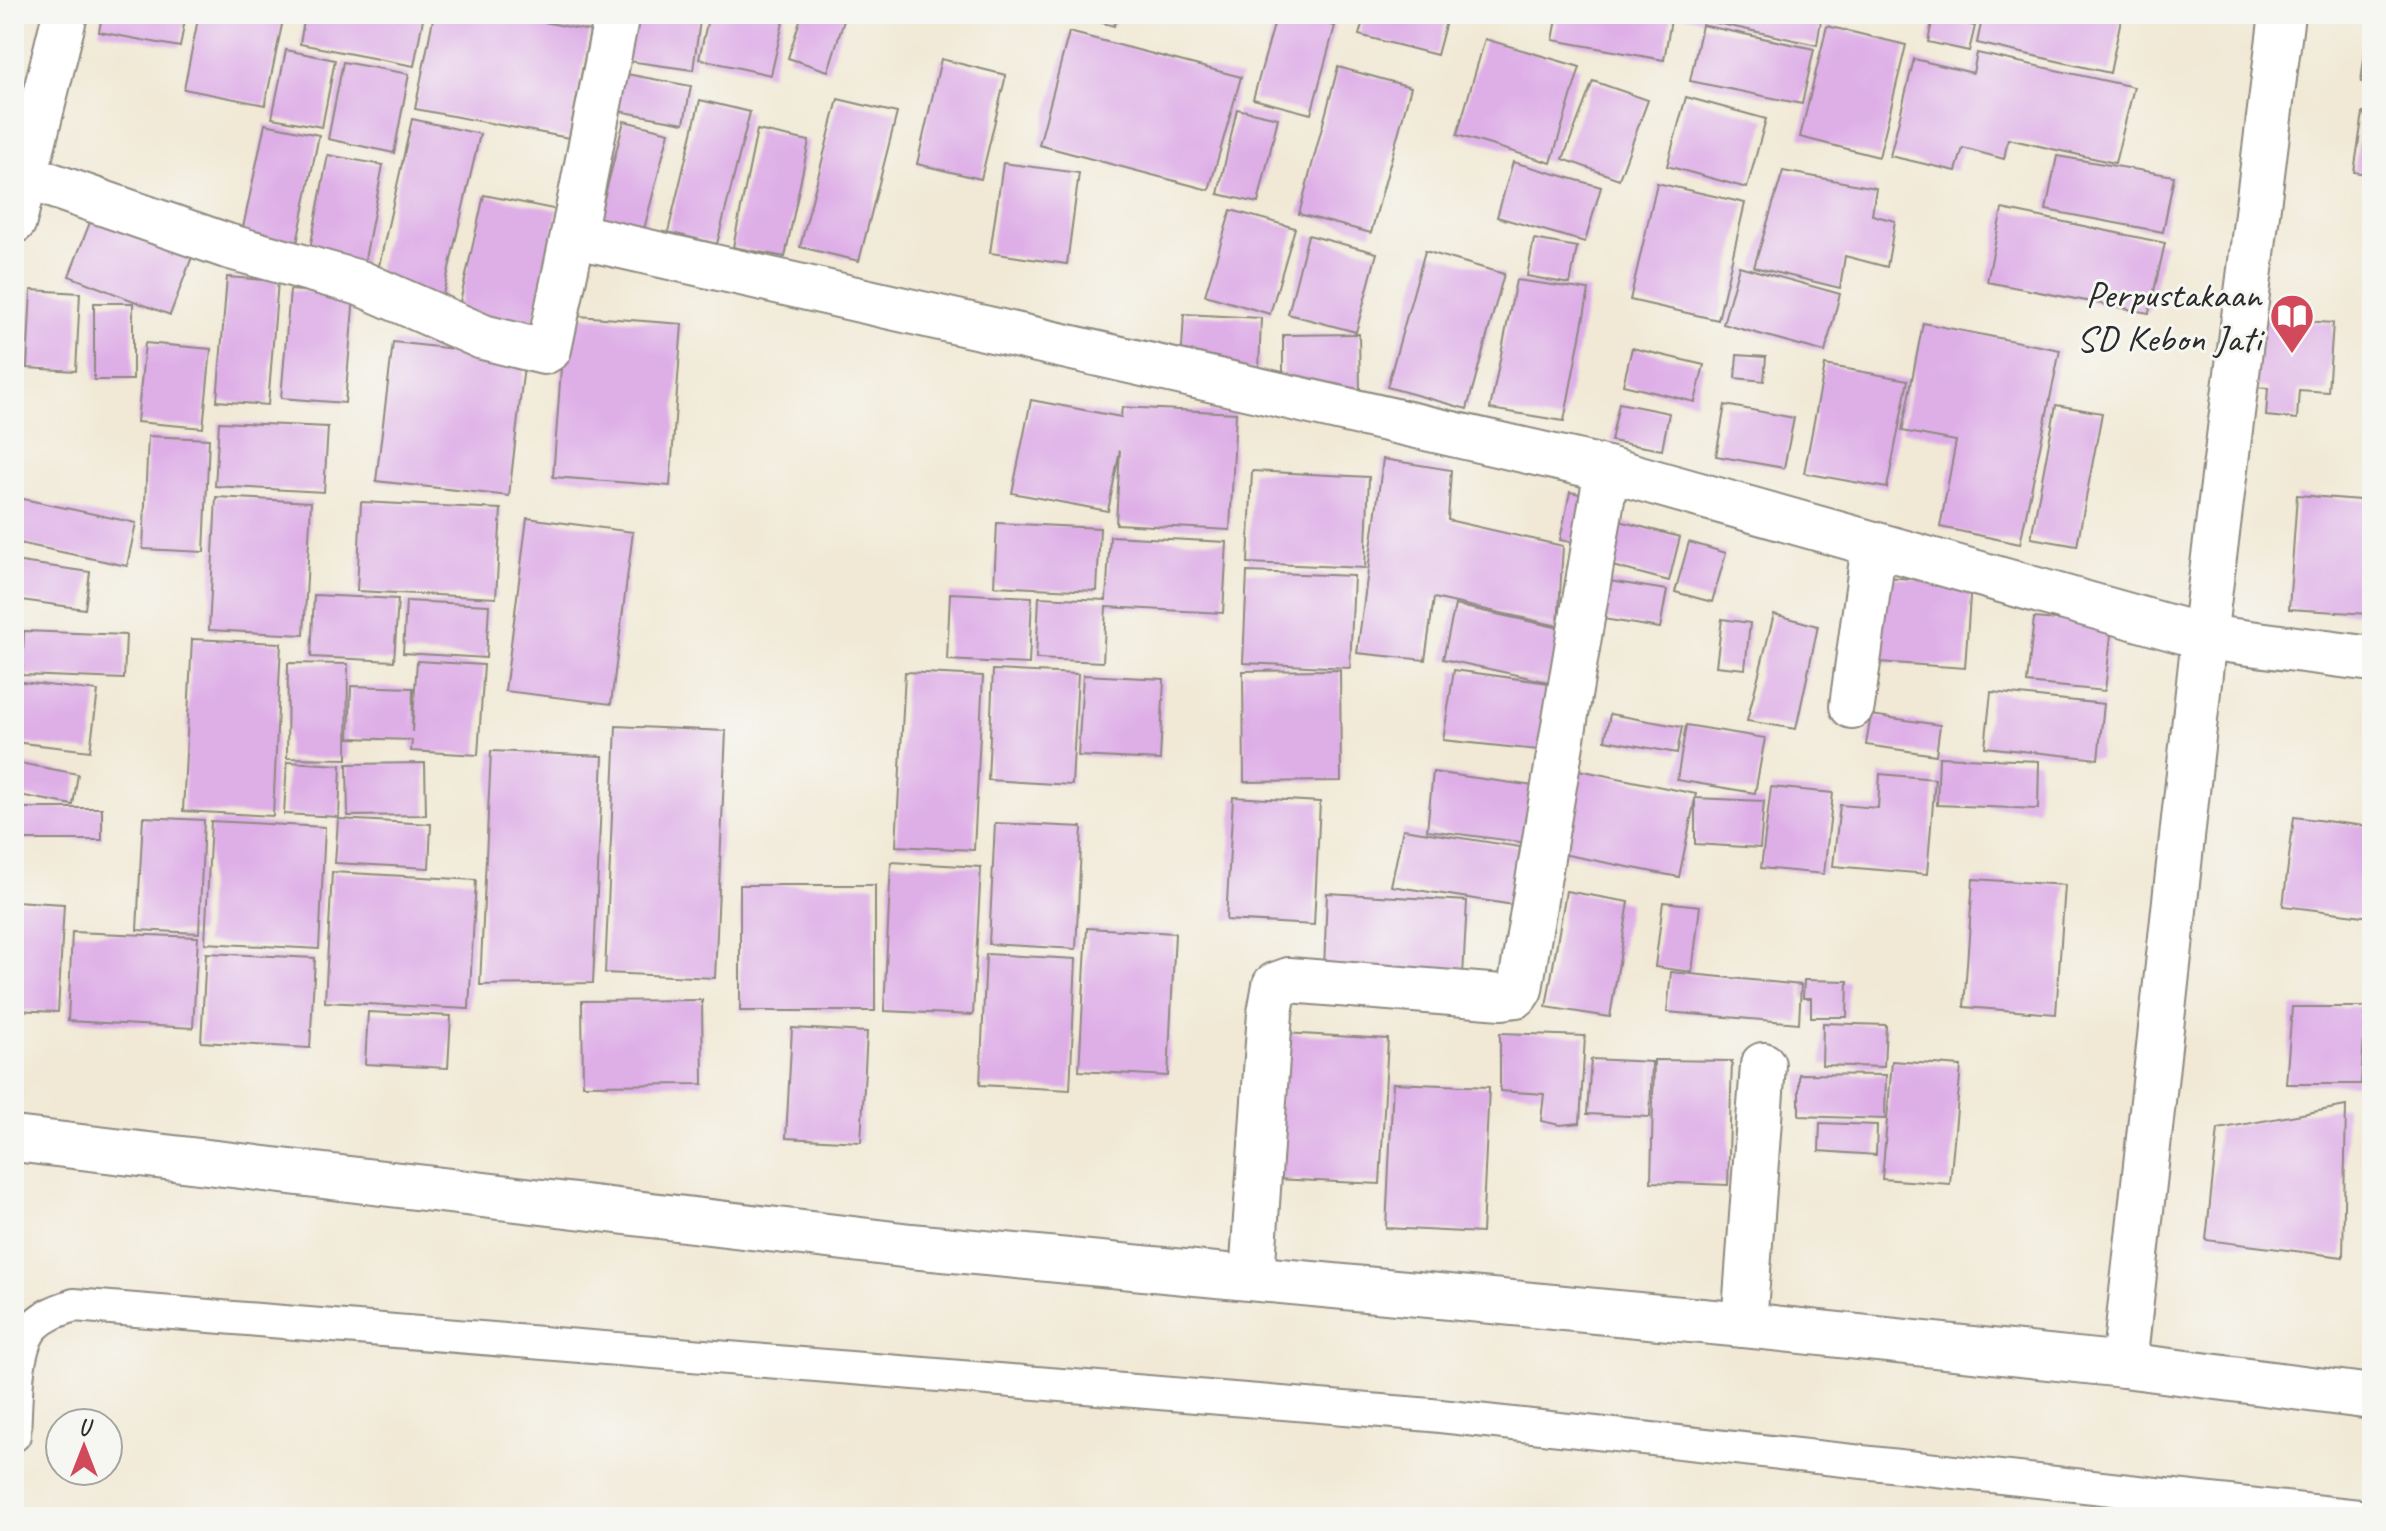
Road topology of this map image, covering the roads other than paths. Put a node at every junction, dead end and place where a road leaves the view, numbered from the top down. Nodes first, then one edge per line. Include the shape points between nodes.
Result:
1 (65, 14) edge
2 (617, 14) edge
3 (2282, 14) edge
4 (25, 176) junction
5 (14, 221) edge
6 (573, 235) junction
7 (1607, 469) junction
8 (1874, 545) junction
9 (2204, 637) junction
10 (2372, 659) edge
11 (1852, 706) dead end
12 (1763, 1065) dead end
13 (14, 1139) edge
14 (1252, 1277) junction
15 (1744, 1325) junction
16 (2124, 1365) junction
17 (2372, 1397) edge
18 (14, 1435) edge
19 (2368, 1517) edge

1 - 4 street
2 - 6 street
3 - 9 street
4 - 5 street
4 - 6 street via 227,246 360,283 483,337 544,352 549,349
6 - 7 street
7 - 8 street
7 - 14 street via 1520,989 1502,997 1289,980 1275,985
8 - 9 street
8 - 11 street
9 - 10 street
9 - 16 street
12 - 15 street
13 - 14 street via 911,1246
14 - 15 street
15 - 16 street
16 - 17 street
18 - 19 lane via 20,1357 32,1327 74,1305 1431,1415

